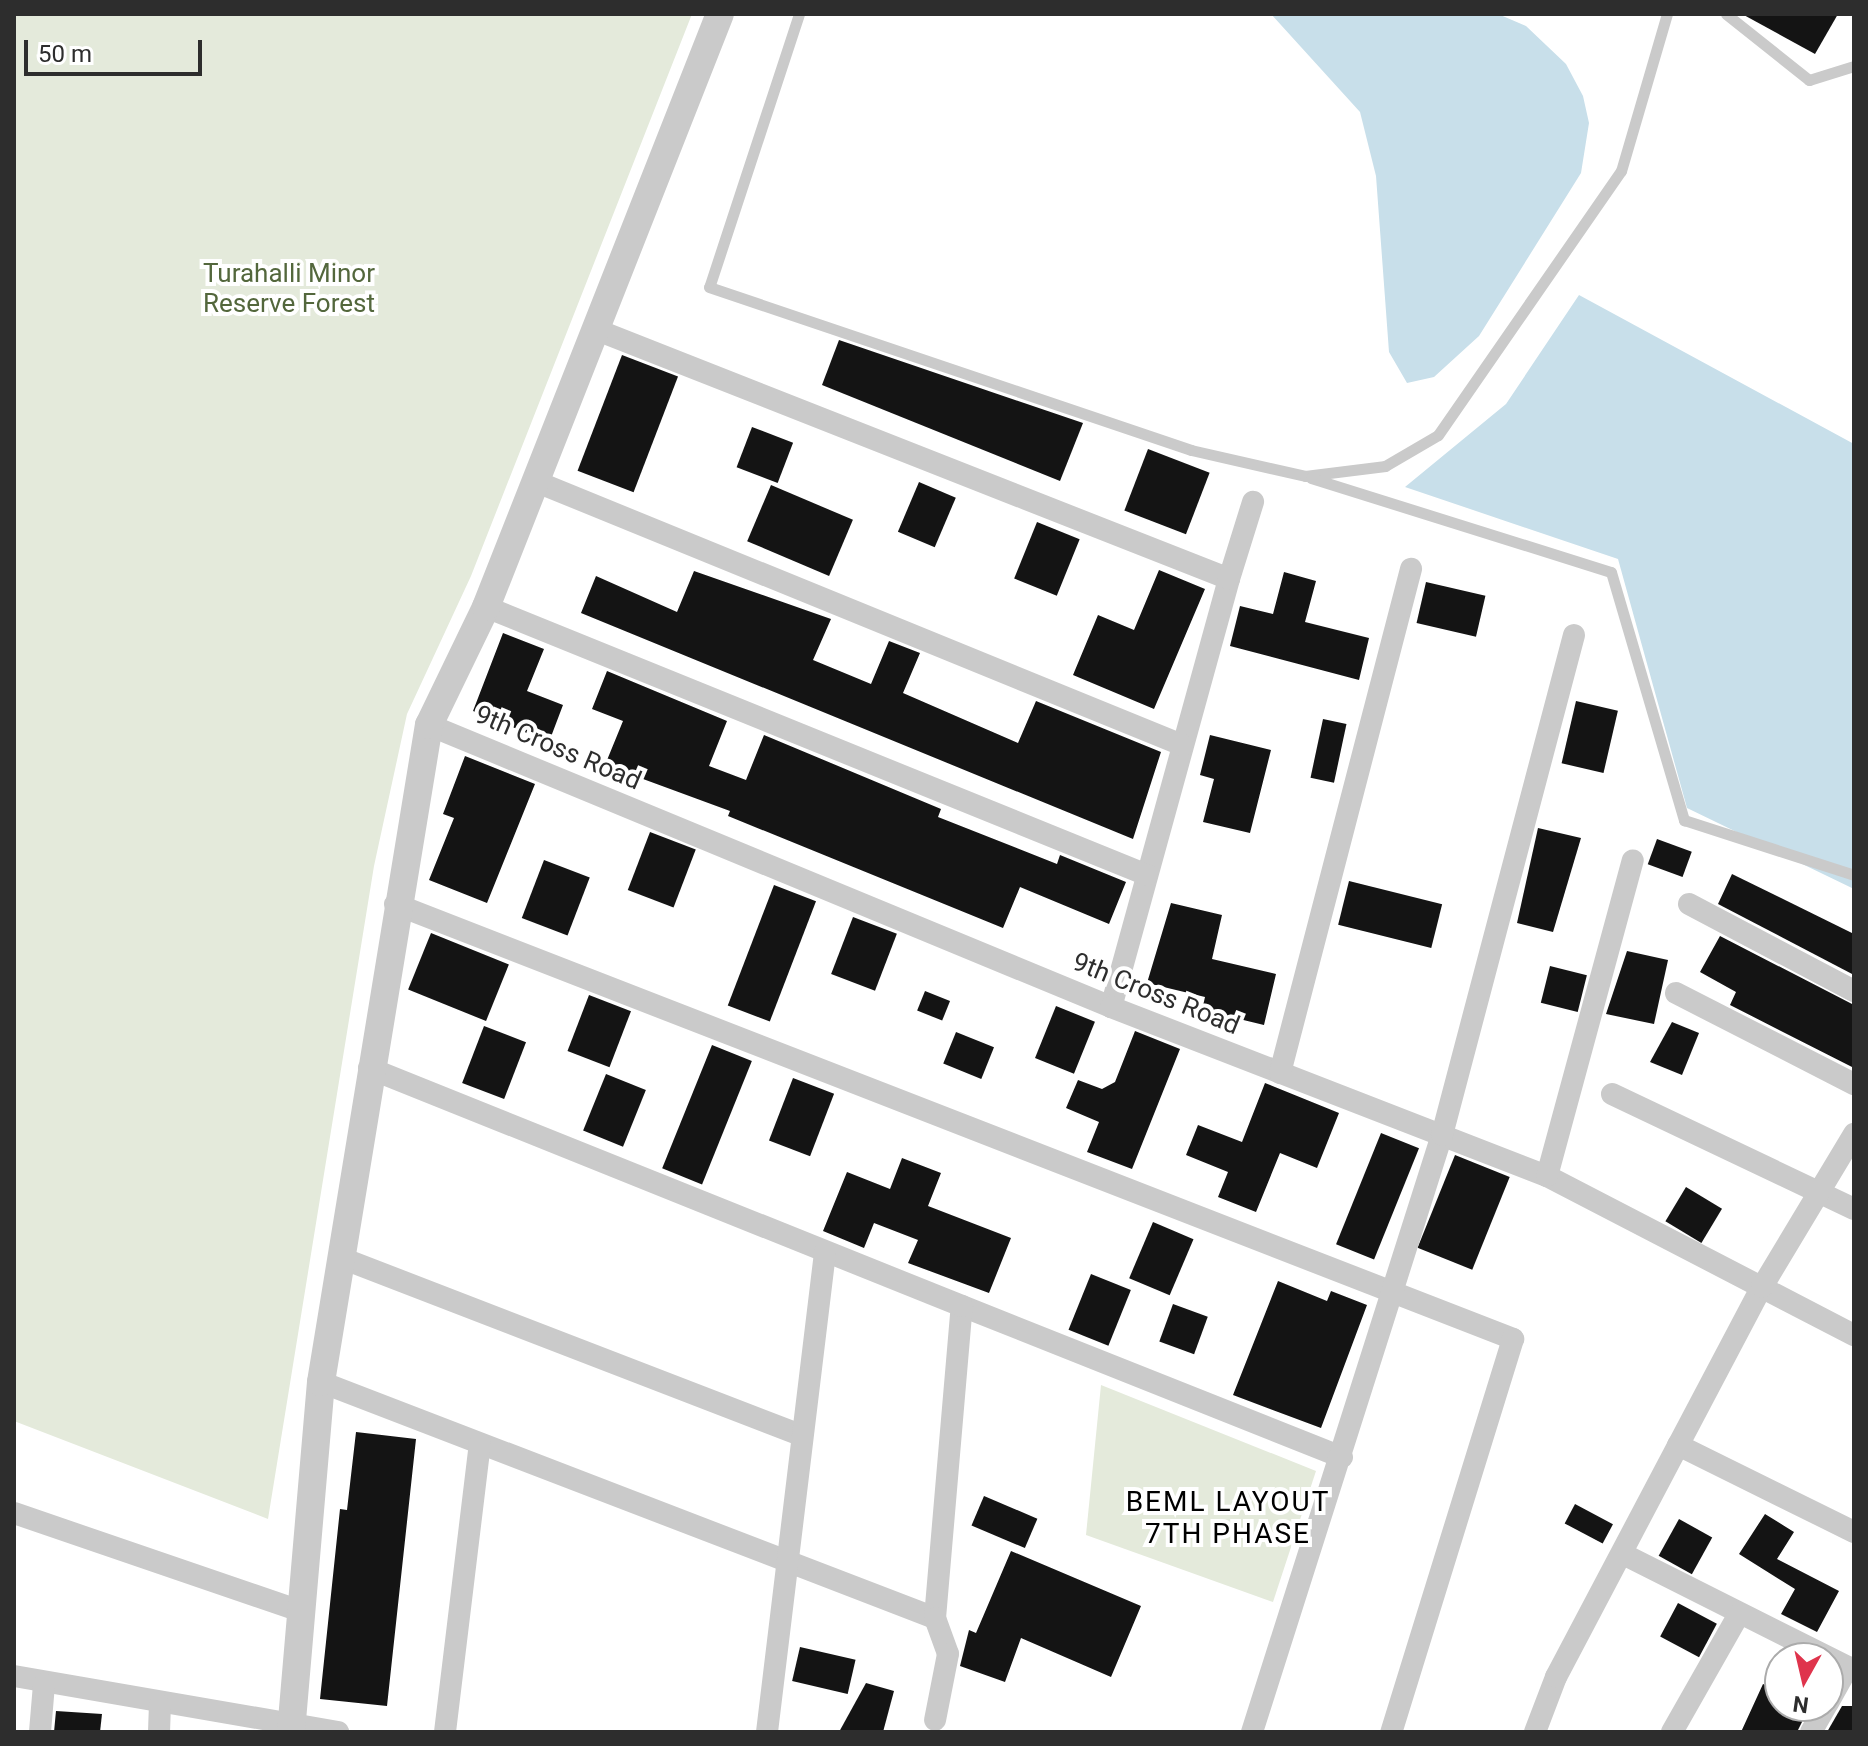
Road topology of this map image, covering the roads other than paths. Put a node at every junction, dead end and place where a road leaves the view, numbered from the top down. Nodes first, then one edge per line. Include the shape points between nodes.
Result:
1 (720, 14) edge
2 (799, 14) edge
3 (1667, 14) edge
4 (1726, 14) edge
5 (1854, 66) edge
6 (597, 330) junction
7 (1305, 476) junction
8 (537, 482) junction
9 (1253, 502) dead end
10 (1411, 569) dead end
11 (1229, 579) junction
12 (486, 607) junction
13 (1574, 635) dead end
14 (429, 725) junction
15 (1182, 745) junction
16 (1633, 860) dead end
17 (1147, 875) junction
18 (1854, 875) edge
19 (395, 904) junction
20 (1689, 904) dead end
21 (1854, 991) edge
22 (1676, 993) dead end
23 (1111, 1007) junction
24 (369, 1068) junction
25 (1280, 1073) junction
26 (1854, 1084) edge
27 (1612, 1094) dead end
28 (1854, 1134) edge
29 (1442, 1135) junction
30 (1547, 1176) junction
31 (1815, 1191) junction
32 (1854, 1209) edge
33 (825, 1252) junction
34 (339, 1257) junction
35 (1762, 1287) junction
36 (1389, 1295) junction
37 (962, 1306) junction
38 (1854, 1335) edge
39 (321, 1382) junction
40 (802, 1436) junction
41 (480, 1444) junction
42 (1678, 1445) junction
43 (1342, 1457) junction
44 (14, 1513) edge
45 (1854, 1532) edge
46 (1623, 1554) junction
47 (786, 1563) junction
48 (301, 1611) junction
49 (1739, 1614) junction
50 (935, 1618) junction
51 (1851, 1669) edge
52 (14, 1676) edge
53 (44, 1684) junction
54 (160, 1706) junction
55 (935, 1720) dead end
56 (291, 1729) edge
57 (40, 1732) edge
58 (159, 1732) edge
59 (338, 1732) edge
60 (445, 1732) edge
61 (767, 1732) edge
62 (1252, 1732) edge
63 (1391, 1732) edge
64 (1535, 1732) edge
65 (1672, 1732) edge

1 - 6 street
2 - 7 lane via 709,287 1191,450
3 - 7 lane via 1621,171 1438,435 1385,466
4 - 5 lane via 1809,80
6 - 8 street
6 - 11 street
7 - 18 lane via 1611,572 1684,820
8 - 12 street
8 - 15 street
9 - 11 street
10 - 25 street
11 - 15 street
12 - 14 street
12 - 17 street
13 - 29 street
14 - 19 street
14 - 23 street, 9th Cross Road
15 - 17 street
16 - 30 street
17 - 23 street
19 - 24 street
19 - 36 street
20 - 21 street
22 - 26 street
23 - 25 street, 9th Cross Road
24 - 33 street
24 - 34 street
25 - 29 street, 9th Cross Road
27 - 31 street
28 - 31 street
29 - 30 street, 9th Cross Road
29 - 36 street
30 - 35 street, 9th Cross Road
31 - 32 street
31 - 35 street
33 - 37 street
33 - 40 street
34 - 39 street
34 - 40 street
35 - 38 street, 9th Cross Road
35 - 42 street
36 - 43 street
36 - 63 street via 1513,1339
37 - 43 street
37 - 50 street
39 - 41 street
39 - 48 street
40 - 47 street
41 - 47 street
41 - 60 street
42 - 45 street
42 - 46 street
43 - 62 street
44 - 48 street
46 - 49 street
46 - 64 street via 1556,1677
47 - 50 street
47 - 61 street
48 - 56 street
49 - 51 street
49 - 65 street
50 - 55 street via 948,1654
52 - 53 street
53 - 54 street
53 - 57 street
54 - 56 street
54 - 58 street
56 - 59 street

